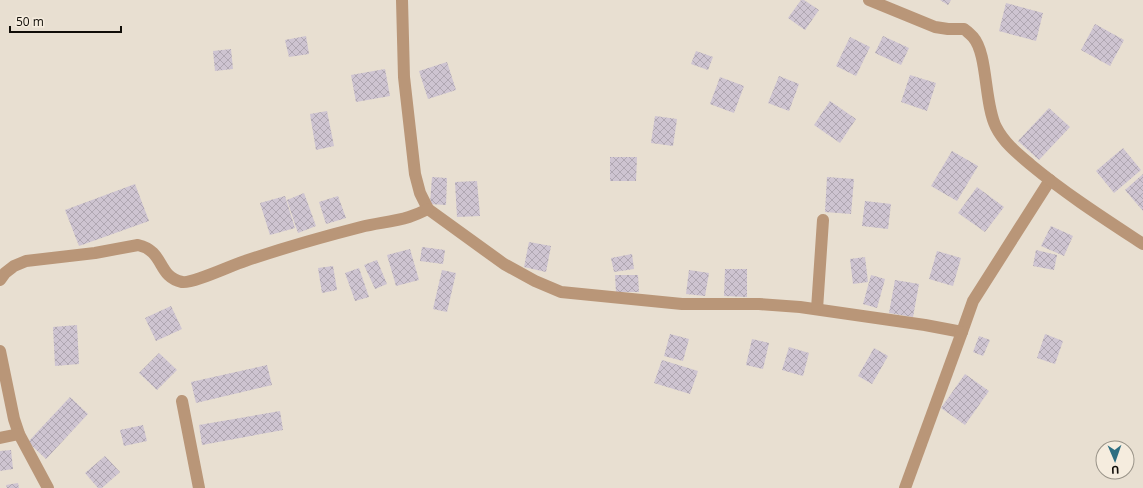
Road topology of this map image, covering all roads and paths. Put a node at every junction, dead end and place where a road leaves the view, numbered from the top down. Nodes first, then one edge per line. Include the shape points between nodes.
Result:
1 (402, 0) edge
2 (869, 0) edge
3 (1050, 180) junction
4 (428, 209) junction
5 (823, 220) dead end
6 (1143, 244) edge
7 (0, 280) edge
8 (817, 309) junction
9 (962, 332) junction
10 (0, 351) edge
11 (182, 401) dead end
12 (19, 434) junction
13 (0, 438) edge
14 (48, 488) edge
15 (199, 488) edge
16 (905, 488) edge

1 - 4 street via 404,77 414,167 420,193
2 - 3 street via 935,27 964,29 974,37 981,53 988,104 996,126 1005,141
3 - 6 street
3 - 9 street via 973,301
4 - 7 street via 409,217 363,226 266,254 192,282 168,276 156,256 145,246 138,245 26,261 14,266
4 - 8 street via 504,264 535,282 561,292 682,304 759,304
5 - 8 street
8 - 9 street
9 - 16 street
10 - 12 street
11 - 15 street
12 - 13 street
12 - 14 street

